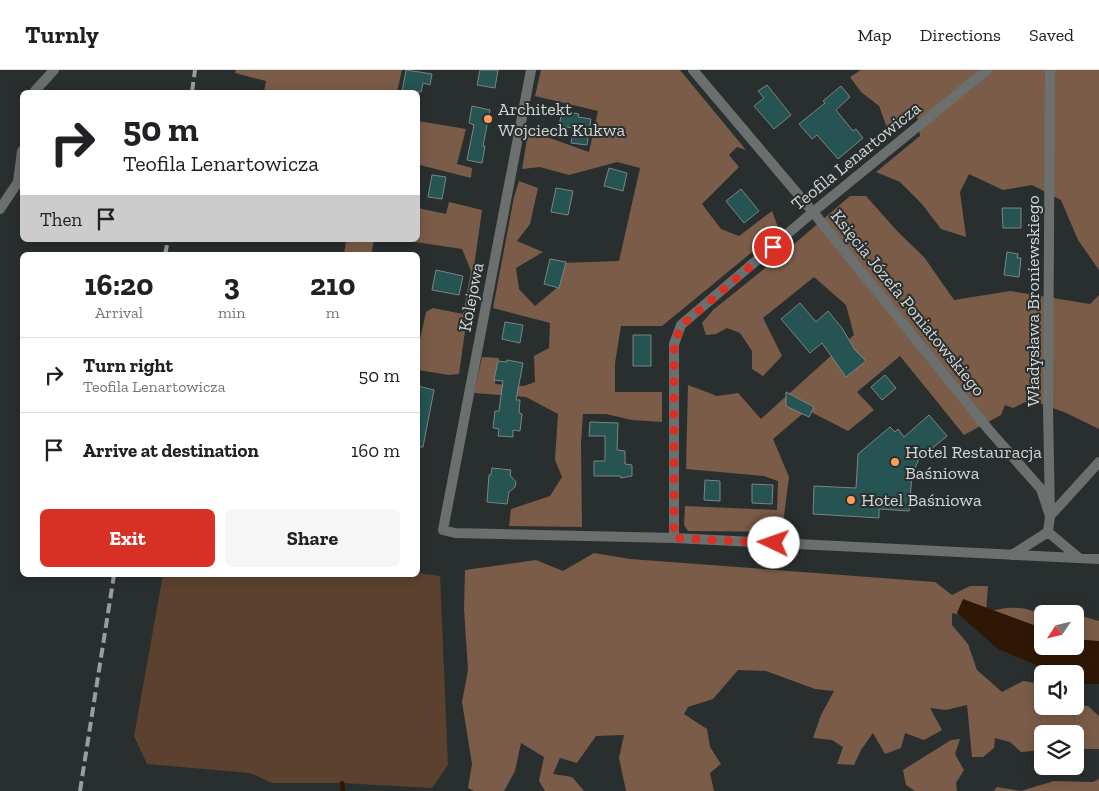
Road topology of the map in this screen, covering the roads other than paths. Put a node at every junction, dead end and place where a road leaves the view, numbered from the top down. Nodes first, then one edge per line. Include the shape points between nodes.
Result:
1 (54, 70) edge
2 (531, 70) edge
3 (693, 70) edge
4 (987, 70) edge
5 (1050, 70) edge
6 (36, 90) edge
7 (20, 166) edge
8 (0, 209) edge
9 (813, 212) junction
10 (1099, 462) edge
11 (1050, 516) junction
12 (1048, 532) junction
13 (674, 538) junction
14 (1012, 555) junction
15 (1079, 558) junction
16 (1099, 559) edge

1 - 6 street
2 - 13 street, Kolejowa via 443,530 455,533
3 - 9 street, Księcia Józefa Poniatowskiego
4 - 9 street, Teofila Lenartowicza
5 - 11 street, Władysława Broniewskiego
7 - 8 street via 18,182
9 - 11 street, Księcia Józefa Poniatowskiego via 989,430 1041,489
9 - 13 street, Teofila Lenartowicza via 682,325 674,344
10 - 11 street
11 - 12 street, Władysława Broniewskiego
12 - 14 street
12 - 15 street
13 - 14 street
14 - 15 street
15 - 16 street

